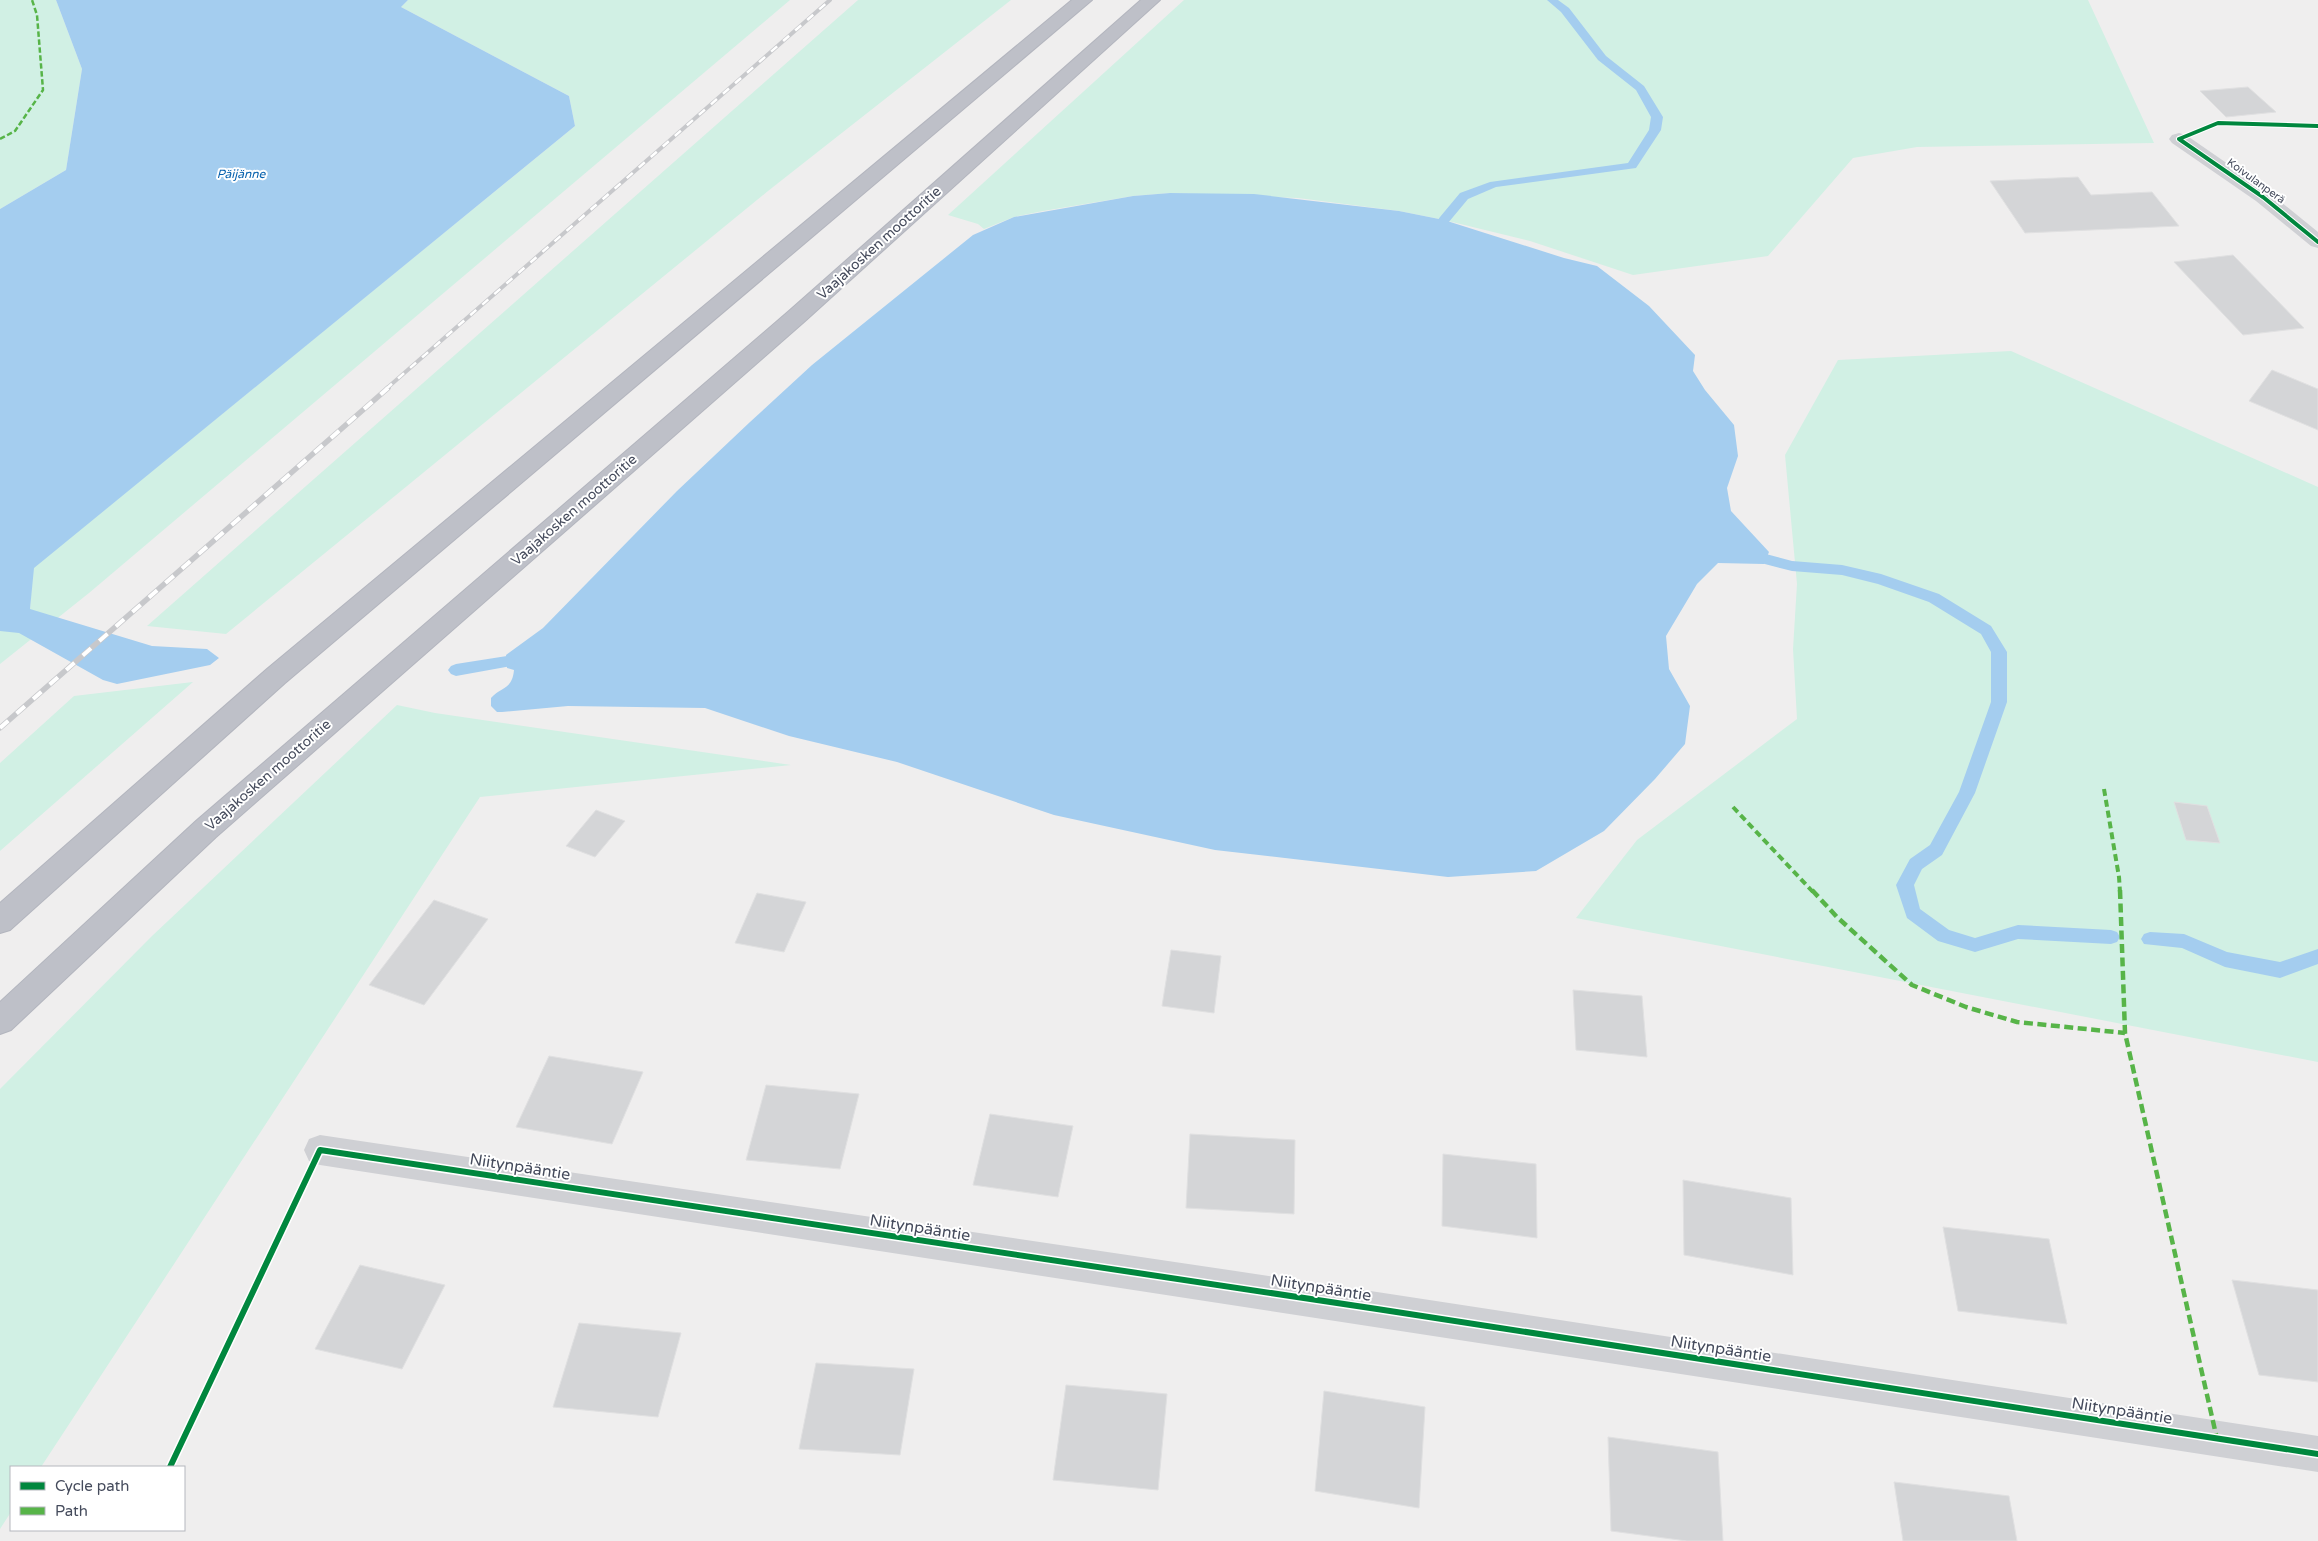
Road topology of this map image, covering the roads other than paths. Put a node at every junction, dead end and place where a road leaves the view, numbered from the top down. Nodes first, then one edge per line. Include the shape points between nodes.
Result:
1 (1083, 0) edge
2 (1151, 0) edge
3 (2179, 139) dead end
4 (2318, 242) edge
5 (0, 921) edge
6 (0, 1021) edge
7 (320, 1150) dead end
8 (2318, 1454) edge

1 - 5 highway via 276,676
2 - 6 highway, Vaajakosken moottoritie via 797,316 206,829
3 - 4 street, Koivulanperä via 2263,197
7 - 8 street, Niitynpääntie

